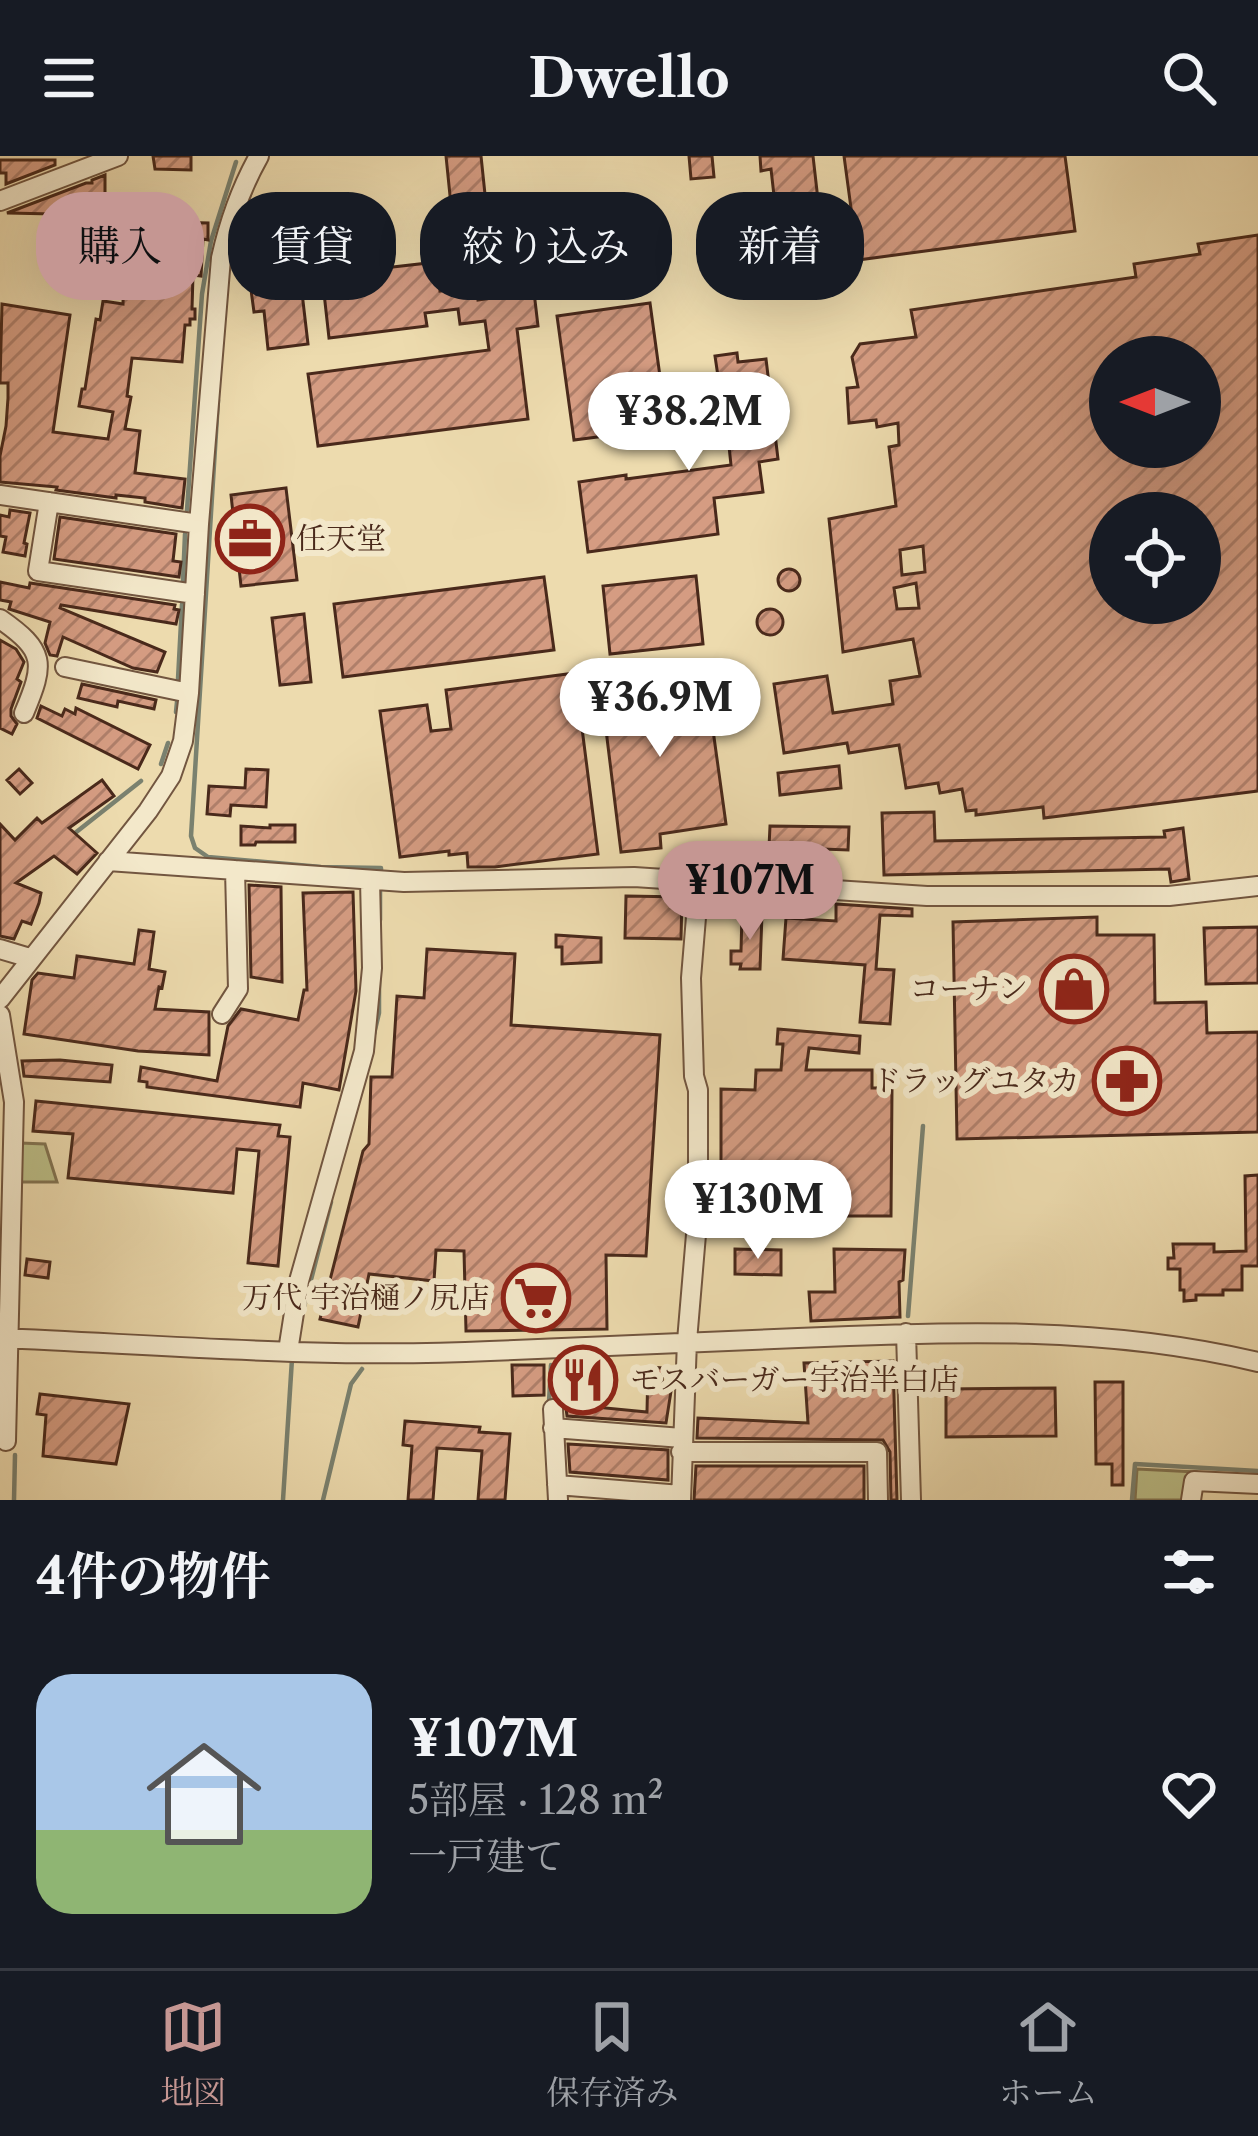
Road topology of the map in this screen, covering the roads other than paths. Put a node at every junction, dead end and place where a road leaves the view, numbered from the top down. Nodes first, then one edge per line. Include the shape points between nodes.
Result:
1 (118, 156) edge
2 (259, 156) edge
3 (0, 201) edge
4 (0, 495) edge
5 (49, 502) junction
6 (199, 524) junction
7 (195, 594) junction
8 (0, 619) edge
9 (65, 667) dead end
10 (189, 693) junction
11 (24, 713) dead end
12 (109, 861) junction
13 (235, 870) junction
14 (370, 880) junction
15 (699, 881) junction
16 (1258, 886) edge
17 (0, 949) edge
18 (30, 958) junction
19 (0, 999) edge
20 (222, 1014) dead end
21 (0, 1015) edge
22 (5, 1221) edge
23 (906, 1333) junction
24 (4, 1338) edge
25 (687, 1341) junction
26 (288, 1351) junction
27 (1258, 1362) edge
28 (3, 1402) edge
29 (6, 1441) dead end
30 (681, 1445) junction
31 (1258, 1484) edge
32 (557, 1493) edge
33 (681, 1498) edge
34 (878, 1500) edge
35 (910, 1500) edge
36 (1191, 1500) edge

1 - 3 street
2 - 6 street via 221,258
4 - 5 street
5 - 6 street
5 - 7 street via 38,571
6 - 7 street
7 - 10 street
8 - 11 street via 36,652 40,677
9 - 10 street
10 - 12 street via 171,776
12 - 13 street
12 - 18 street
13 - 14 street
13 - 20 street via 238,989
14 - 15 street
14 - 26 street via 364,1052 299,1281
15 - 16 street via 927,896 1169,896
15 - 25 street via 691,978 698,1211
17 - 18 street
18 - 19 street
21 - 22 street via 14,1102
22 - 24 street
23 - 25 street
23 - 27 street via 1038,1332
23 - 35 street
24 - 26 street
24 - 28 street
25 - 26 street
25 - 30 street
28 - 29 street
30 - 32 street via 553,1418
30 - 33 street
30 - 34 street via 877,1451
31 - 36 street via 1194,1480
32 - 33 street

